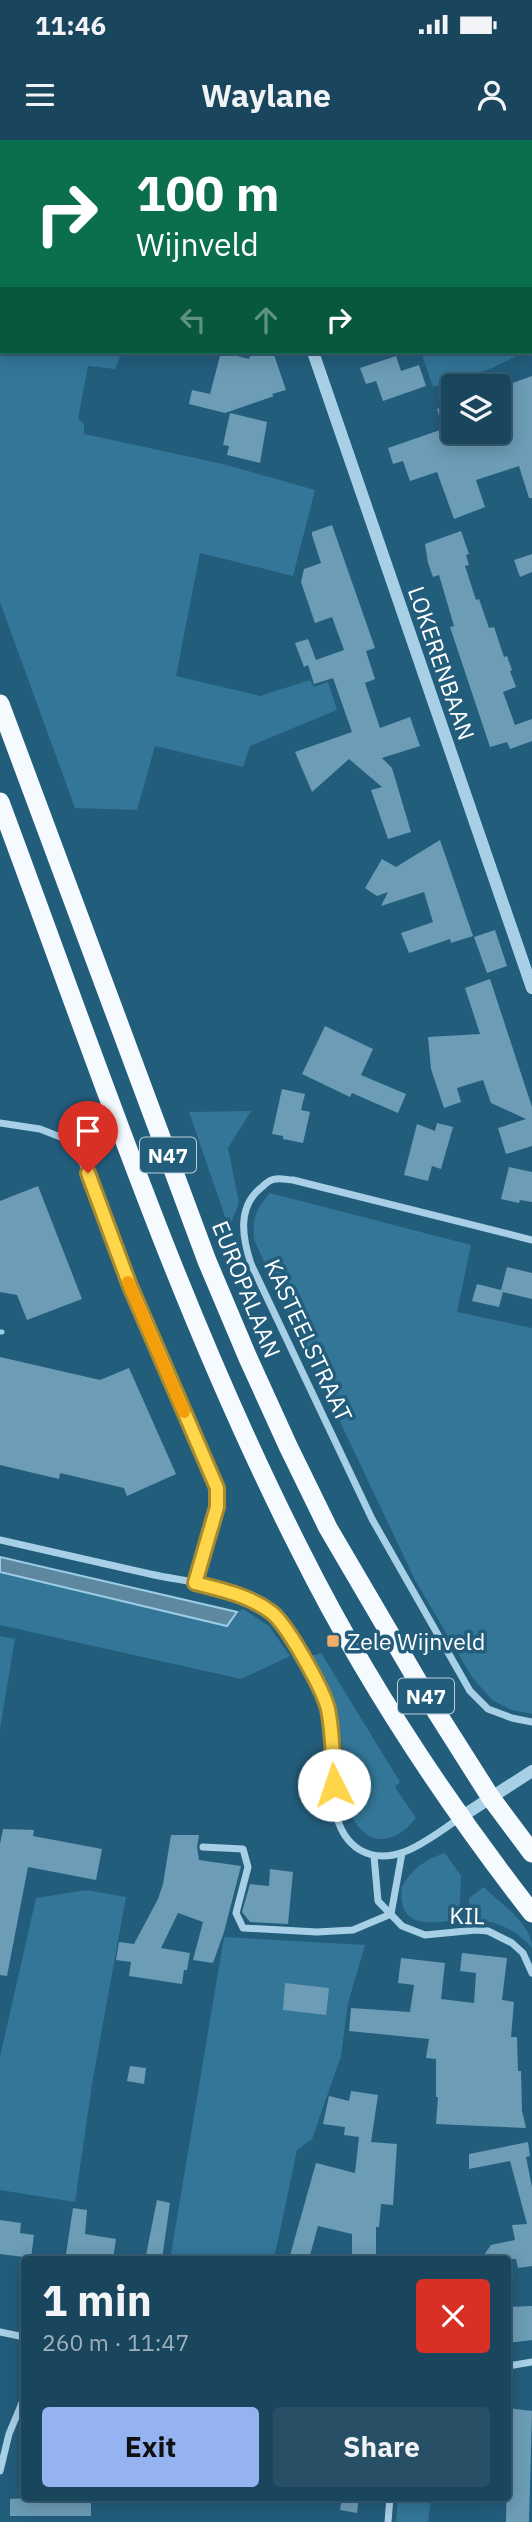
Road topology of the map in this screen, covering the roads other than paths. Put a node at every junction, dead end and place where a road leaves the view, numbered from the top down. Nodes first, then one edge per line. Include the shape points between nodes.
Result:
1 (314, 354) edge
2 (0, 704) edge
3 (0, 802) edge
4 (532, 988) edge
5 (0, 1123) edge
6 (532, 1240) edge
7 (0, 1540) edge
8 (195, 1583) junction
9 (532, 1722) edge
10 (532, 1771) edge
11 (491, 1798) junction
12 (460, 1817) junction
13 (203, 1847) dead end
14 (402, 1853) junction
15 (532, 1853) edge
16 (374, 1856) junction
17 (532, 1913) edge
18 (391, 1914) junction
19 (532, 1973) edge
20 (0, 2332) edge
21 (21, 2336) edge
22 (532, 2362) edge
23 (511, 2366) edge
24 (21, 2405) edge
25 (0, 2471) edge
26 (390, 2501) edge
27 (388, 2522) edge

1 - 4 street, LOKERENBAAN
2 - 11 highway, EUROPALAAN / N47 via 248,1358 328,1528
3 - 12 highway, N47 via 176,1275 260,1467 350,1642
5 - 8 street via 63,1138 78,1152 88,1173 130,1286 217,1488 217,1507
6 - 9 street, KASTEELSTRAAT via 276,1178 257,1190 243,1221 251,1264 372,1519 464,1681 488,1709
7 - 8 street
8 - 16 street via 260,1605 286,1629 327,1706 338,1826 348,1840
10 - 11 street
11 - 12 street
11 - 15 highway, EUROPALAAN / N47
12 - 14 street
12 - 17 highway, N47
13 - 18 street via 243,1849 248,1867 236,1913 243,1928 317,1933 353,1930
14 - 16 street
14 - 18 street
16 - 18 street via 378,1901
18 - 19 street, KIL via 402,1926 425,1935 488,1931 523,1953
20 - 21 street
22 - 23 street
24 - 25 street
26 - 27 street

